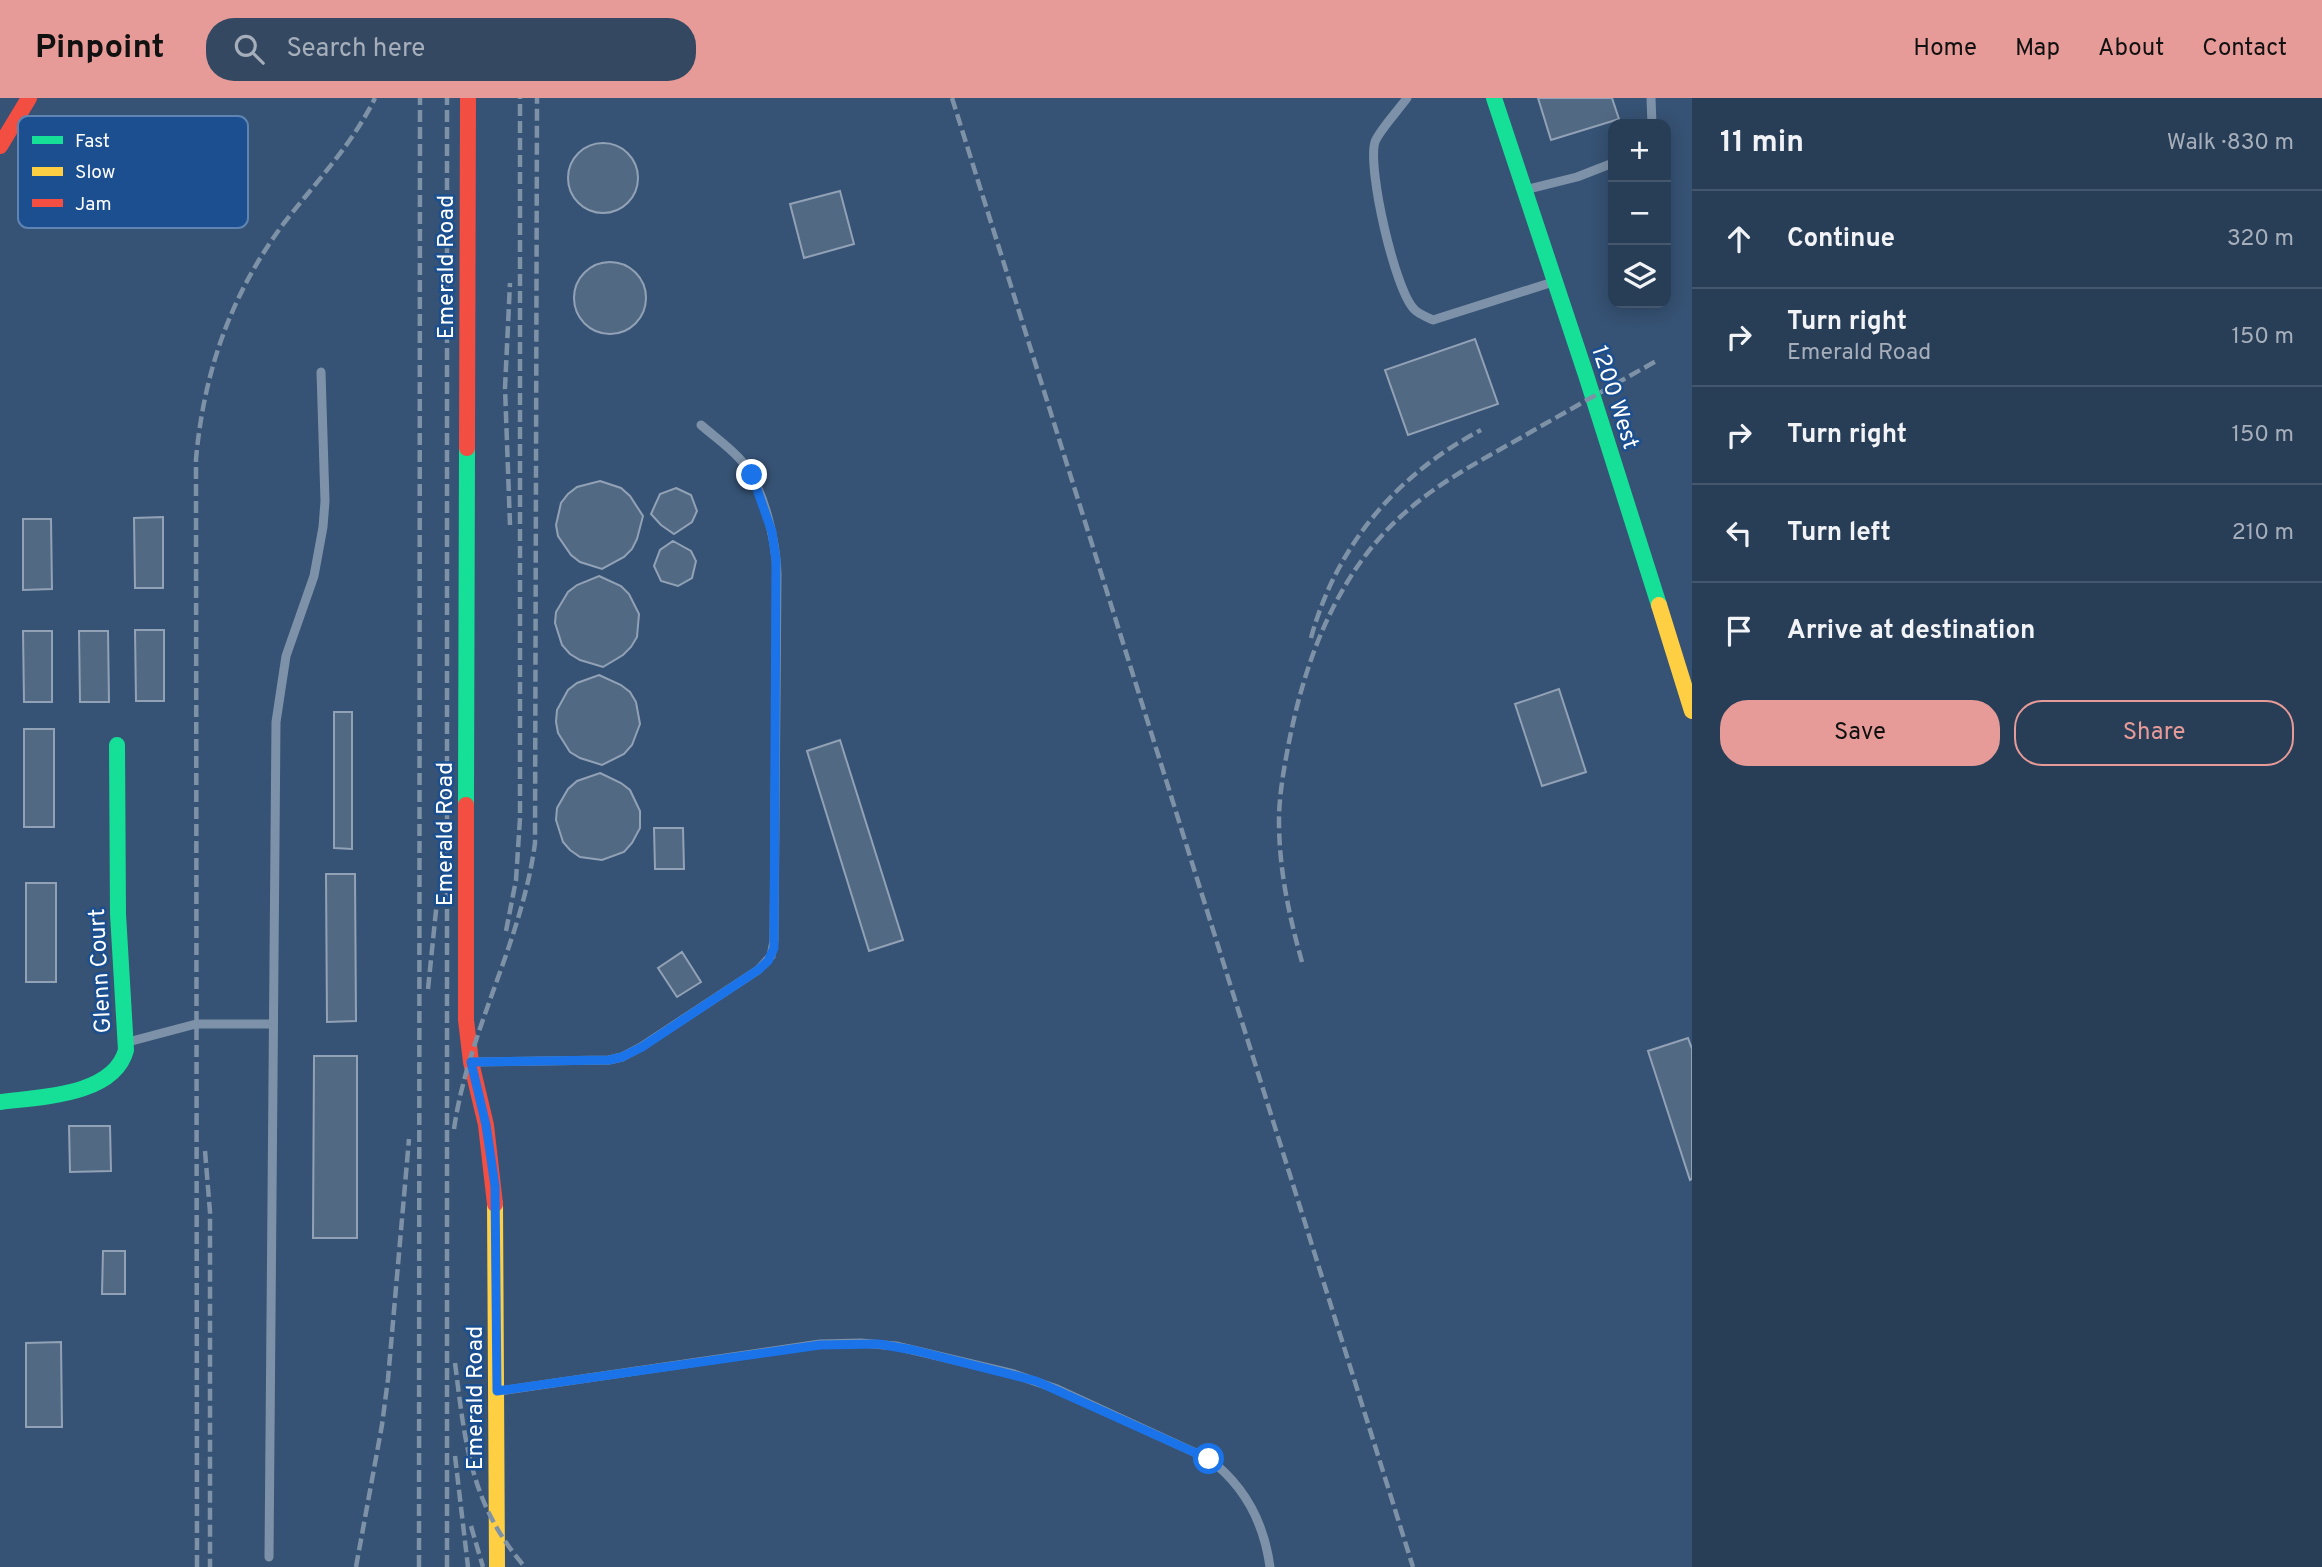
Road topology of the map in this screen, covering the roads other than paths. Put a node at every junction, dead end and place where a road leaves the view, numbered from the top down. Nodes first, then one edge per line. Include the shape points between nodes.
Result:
1 (29, 98) edge
2 (468, 98) edge
3 (1407, 98) edge
4 (1494, 98) edge
5 (1651, 98) edge
6 (18, 116) edge
7 (18, 116) edge
8 (1652, 119) edge
9 (0, 146) edge
10 (1608, 165) edge
11 (1524, 190) junction
12 (1555, 281) junction
13 (321, 372) dead end
14 (702, 425) dead end
15 (1692, 711) edge
16 (117, 745) dead end
17 (273, 1024) junction
18 (126, 1042) junction
19 (471, 1062) junction
20 (0, 1102) edge
21 (497, 1391) junction
22 (269, 1557) dead end
23 (497, 1567) edge
24 (1270, 1567) edge

1 - 7 street
2 - 19 street, Emerald Road via 466,1020
3 - 12 lane via 1375,142 1374,170 1390,255 1414,310 1433,320
4 - 11 street, 1200 West
5 - 8 lane
6 - 9 street
10 - 11 lane
11 - 12 street, 1200 West
12 - 15 street, 1200 West
13 - 17 lane via 323,527 314,576 286,656 276,722
14 - 19 lane via 739,457 752,475 775,547 774,948 758,970 622,1057
16 - 18 street, Glenn Court via 118,914
17 - 18 lane via 196,1024
17 - 22 lane
18 - 20 street, Glenn Court via 123,1062 94,1084
19 - 21 street, Emerald Road via 495,1186
21 - 23 street, Emerald Road
21 - 24 lane via 820,1345 861,1343 913,1350 1036,1381 1209,1459 1247,1498 1261,1527

